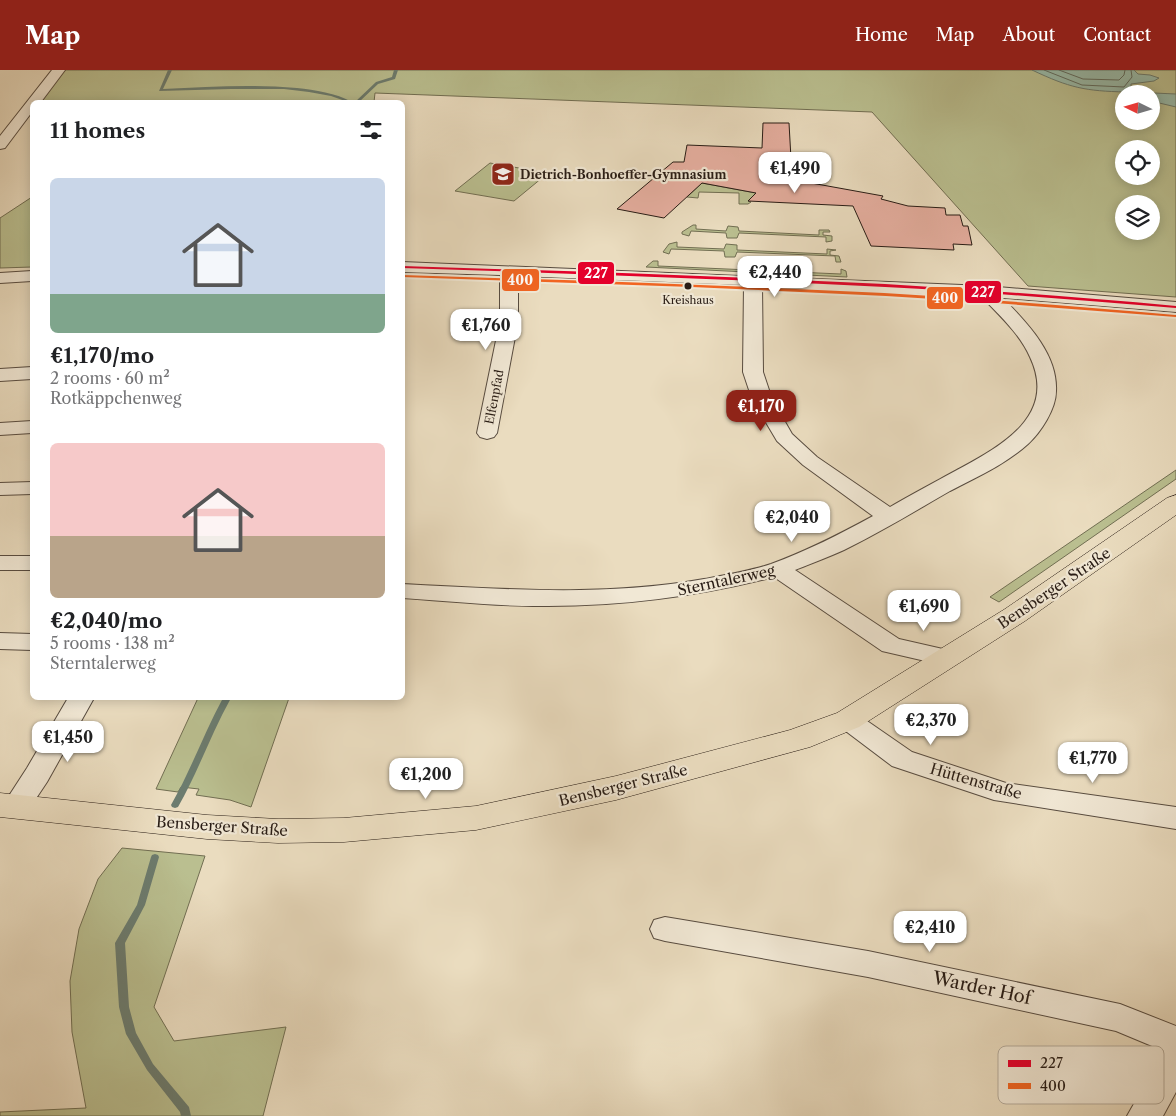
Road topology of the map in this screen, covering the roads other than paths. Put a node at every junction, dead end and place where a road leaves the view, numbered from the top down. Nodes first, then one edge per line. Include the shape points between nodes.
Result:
1 (59, 70) edge
2 (35, 100) edge
3 (30, 107) edge
4 (0, 145) edge
5 (405, 267) edge
6 (508, 270) junction
7 (30, 276) edge
8 (0, 278) edge
9 (753, 280) junction
10 (986, 291) junction
11 (1176, 307) edge
12 (30, 373) edge
13 (0, 375) edge
14 (30, 427) edge
15 (0, 429) edge
16 (487, 434) dead end
17 (30, 488) edge
18 (0, 489) edge
19 (1176, 503) edge
20 (890, 517) junction
21 (0, 562) edge
22 (30, 563) edge
23 (778, 569) junction
24 (405, 591) edge
25 (0, 641) edge
26 (30, 642) edge
27 (891, 645) junction
28 (947, 658) junction
29 (913, 680) junction
30 (80, 700) edge
31 (848, 720) junction
32 (8, 805) edge
33 (1176, 818) edge
34 (665, 929) dead end
35 (1176, 1041) edge
36 (1176, 1061) edge
37 (1164, 1082) edge
38 (1151, 1104) edge
39 (1144, 1116) edge

1 - 2 street
3 - 4 street
5 - 6 street
6 - 9 street
6 - 16 street, Elfenpfad via 509,321
7 - 8 street
9 - 10 street
9 - 20 street via 752,372 762,399 784,437 810,461
10 - 11 street
10 - 20 street, Sterntalerweg via 1039,351 1048,382 1043,408 1027,433 1004,453
12 - 13 street
14 - 15 street
17 - 18 street
19 - 28 main road, Bensberger Straße via 1076,574
20 - 23 street, Sterntalerweg via 836,545
21 - 22 street
23 - 24 street, Sterntalerweg via 676,591 614,597 546,599
23 - 27 street
25 - 26 street
27 - 28 street
27 - 29 street
28 - 29 main road, Bensberger Straße
29 - 31 main road, Bensberger Straße
30 - 32 street via 37,775
31 - 32 main road, Bensberger Straße via 799,739 616,788 476,818 428,823 344,830 269,830 207,827
31 - 33 street, Hüttenstraße via 902,759 1004,793
34 - 35 street, Warder Hof via 868,964 1120,1018
36 - 37 street
38 - 39 street

